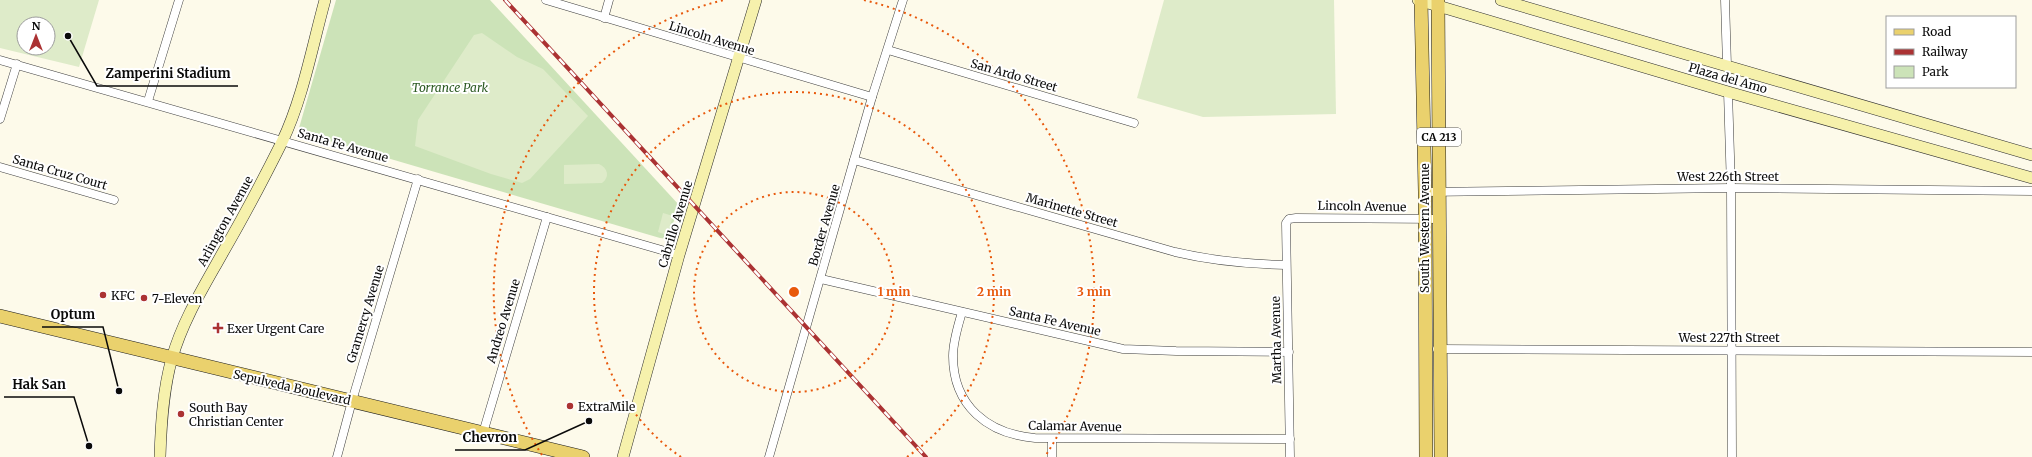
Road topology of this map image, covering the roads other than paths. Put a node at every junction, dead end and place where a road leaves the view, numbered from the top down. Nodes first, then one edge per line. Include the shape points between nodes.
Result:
1 (178, 0) edge
2 (326, 0) edge
3 (546, 0) edge
4 (609, 0) edge
5 (756, 0) edge
6 (903, 0) edge
7 (1501, 0) edge
8 (1725, 0) edge
9 (1420, 1) edge
10 (1438, 3) edge
11 (604, 18) junction
12 (888, 50) junction
13 (739, 59) junction
14 (0, 60) edge
15 (17, 64) junction
16 (1727, 65) junction
17 (1728, 92) junction
18 (872, 97) junction
19 (148, 101) junction
20 (0, 119) edge
21 (1134, 122) dead end
22 (283, 140) junction
23 (2032, 155) edge
24 (854, 160) junction
25 (0, 166) edge
26 (2032, 178) edge
27 (418, 179) junction
28 (1731, 188) junction
29 (2032, 191) edge
30 (1425, 192) junction
31 (1439, 192) junction
32 (114, 200) dead end
33 (547, 217) junction
34 (1424, 219) junction
35 (1440, 219) junction
36 (1286, 222) joint
37 (679, 255) junction
38 (1286, 265) junction
39 (821, 279) junction
40 (962, 312) junction
41 (0, 316) edge
42 (1425, 349) junction
43 (1440, 349) junction
44 (1732, 349) junction
45 (1289, 352) junction
46 (2032, 352) edge
47 (172, 358) junction
48 (352, 401) junction
49 (483, 433) junction
50 (1052, 438) junction
51 (1290, 438) junction
52 (160, 457) edge
53 (337, 457) edge
54 (583, 457) edge
55 (623, 457) edge
56 (769, 457) edge
57 (1052, 457) edge
58 (1290, 457) edge
59 (1426, 457) edge
60 (1441, 457) edge
61 (1732, 457) edge

1 - 19 street
2 - 22 street, Arlington Avenue
3 - 11 street, Lincoln Avenue
4 - 11 street
5 - 13 street, Cabrillo Avenue
6 - 12 street, Border Avenue
7 - 16 street, Plaza del Amo
8 - 16 street
9 - 10 street, Plaza del Amo
9 - 30 main road, South Western Avenue / CA 213
10 - 17 street, Plaza del Amo
10 - 31 main road, South Western Avenue / CA 213
11 - 13 street, Lincoln Avenue
12 - 18 street, Border Avenue
12 - 21 street, San Ardo Street
13 - 18 street, Lincoln Avenue
13 - 37 street, Cabrillo Avenue
14 - 15 street, Santa Fe Avenue
15 - 19 street, Santa Fe Avenue
15 - 20 street
16 - 23 street, Plaza del Amo
17 - 26 street, Plaza del Amo
17 - 28 street
18 - 24 street, Border Avenue
19 - 22 street, Santa Fe Avenue
22 - 27 street, Santa Fe Avenue
22 - 47 street, Arlington Avenue via 192,306
24 - 38 street, Marinette Street via 1181,253 1237,264
24 - 39 street, Border Avenue
25 - 32 street, Santa Cruz Court
27 - 33 street, Santa Fe Avenue
27 - 48 street, Gramercy Avenue
28 - 29 street, West 226th Street
28 - 31 street, West 226th Street
28 - 44 street
30 - 31 street, West 226th Street
30 - 34 main road, South Western Avenue / CA 213
31 - 35 main road, South Western Avenue / CA 213
33 - 37 street, Santa Fe Avenue
33 - 49 street, Andreo Avenue
34 - 35 street, Lincoln Avenue
34 - 36 street, Lincoln Avenue via 1296,218
34 - 42 main road, South Western Avenue / CA 213
35 - 43 main road, South Western Avenue / CA 213
36 - 38 street, Martha Avenue
37 - 55 street, Cabrillo Avenue
38 - 45 street, Martha Avenue
39 - 40 street, Santa Fe Avenue
39 - 56 street, Border Avenue
40 - 45 street, Santa Fe Avenue via 1122,349
40 - 50 street, Calamar Avenue via 955,342 954,369 963,398 972,410 1007,433 1022,437
41 - 47 main road, Sepulveda Boulevard
42 - 43 street, West 227th Street
42 - 59 main road, South Western Avenue / CA 213
43 - 44 street, West 227th Street
43 - 60 main road, South Western Avenue / CA 213
44 - 46 street, West 227th Street
44 - 61 street
45 - 51 street, Martha Avenue
47 - 48 main road, Sepulveda Boulevard
47 - 52 street, Arlington Avenue via 162,421
48 - 49 main road, Sepulveda Boulevard
48 - 53 street, Gramercy Avenue
49 - 54 main road, Sepulveda Boulevard
50 - 51 street, Calamar Avenue
50 - 57 street
51 - 58 street, Martha Avenue

